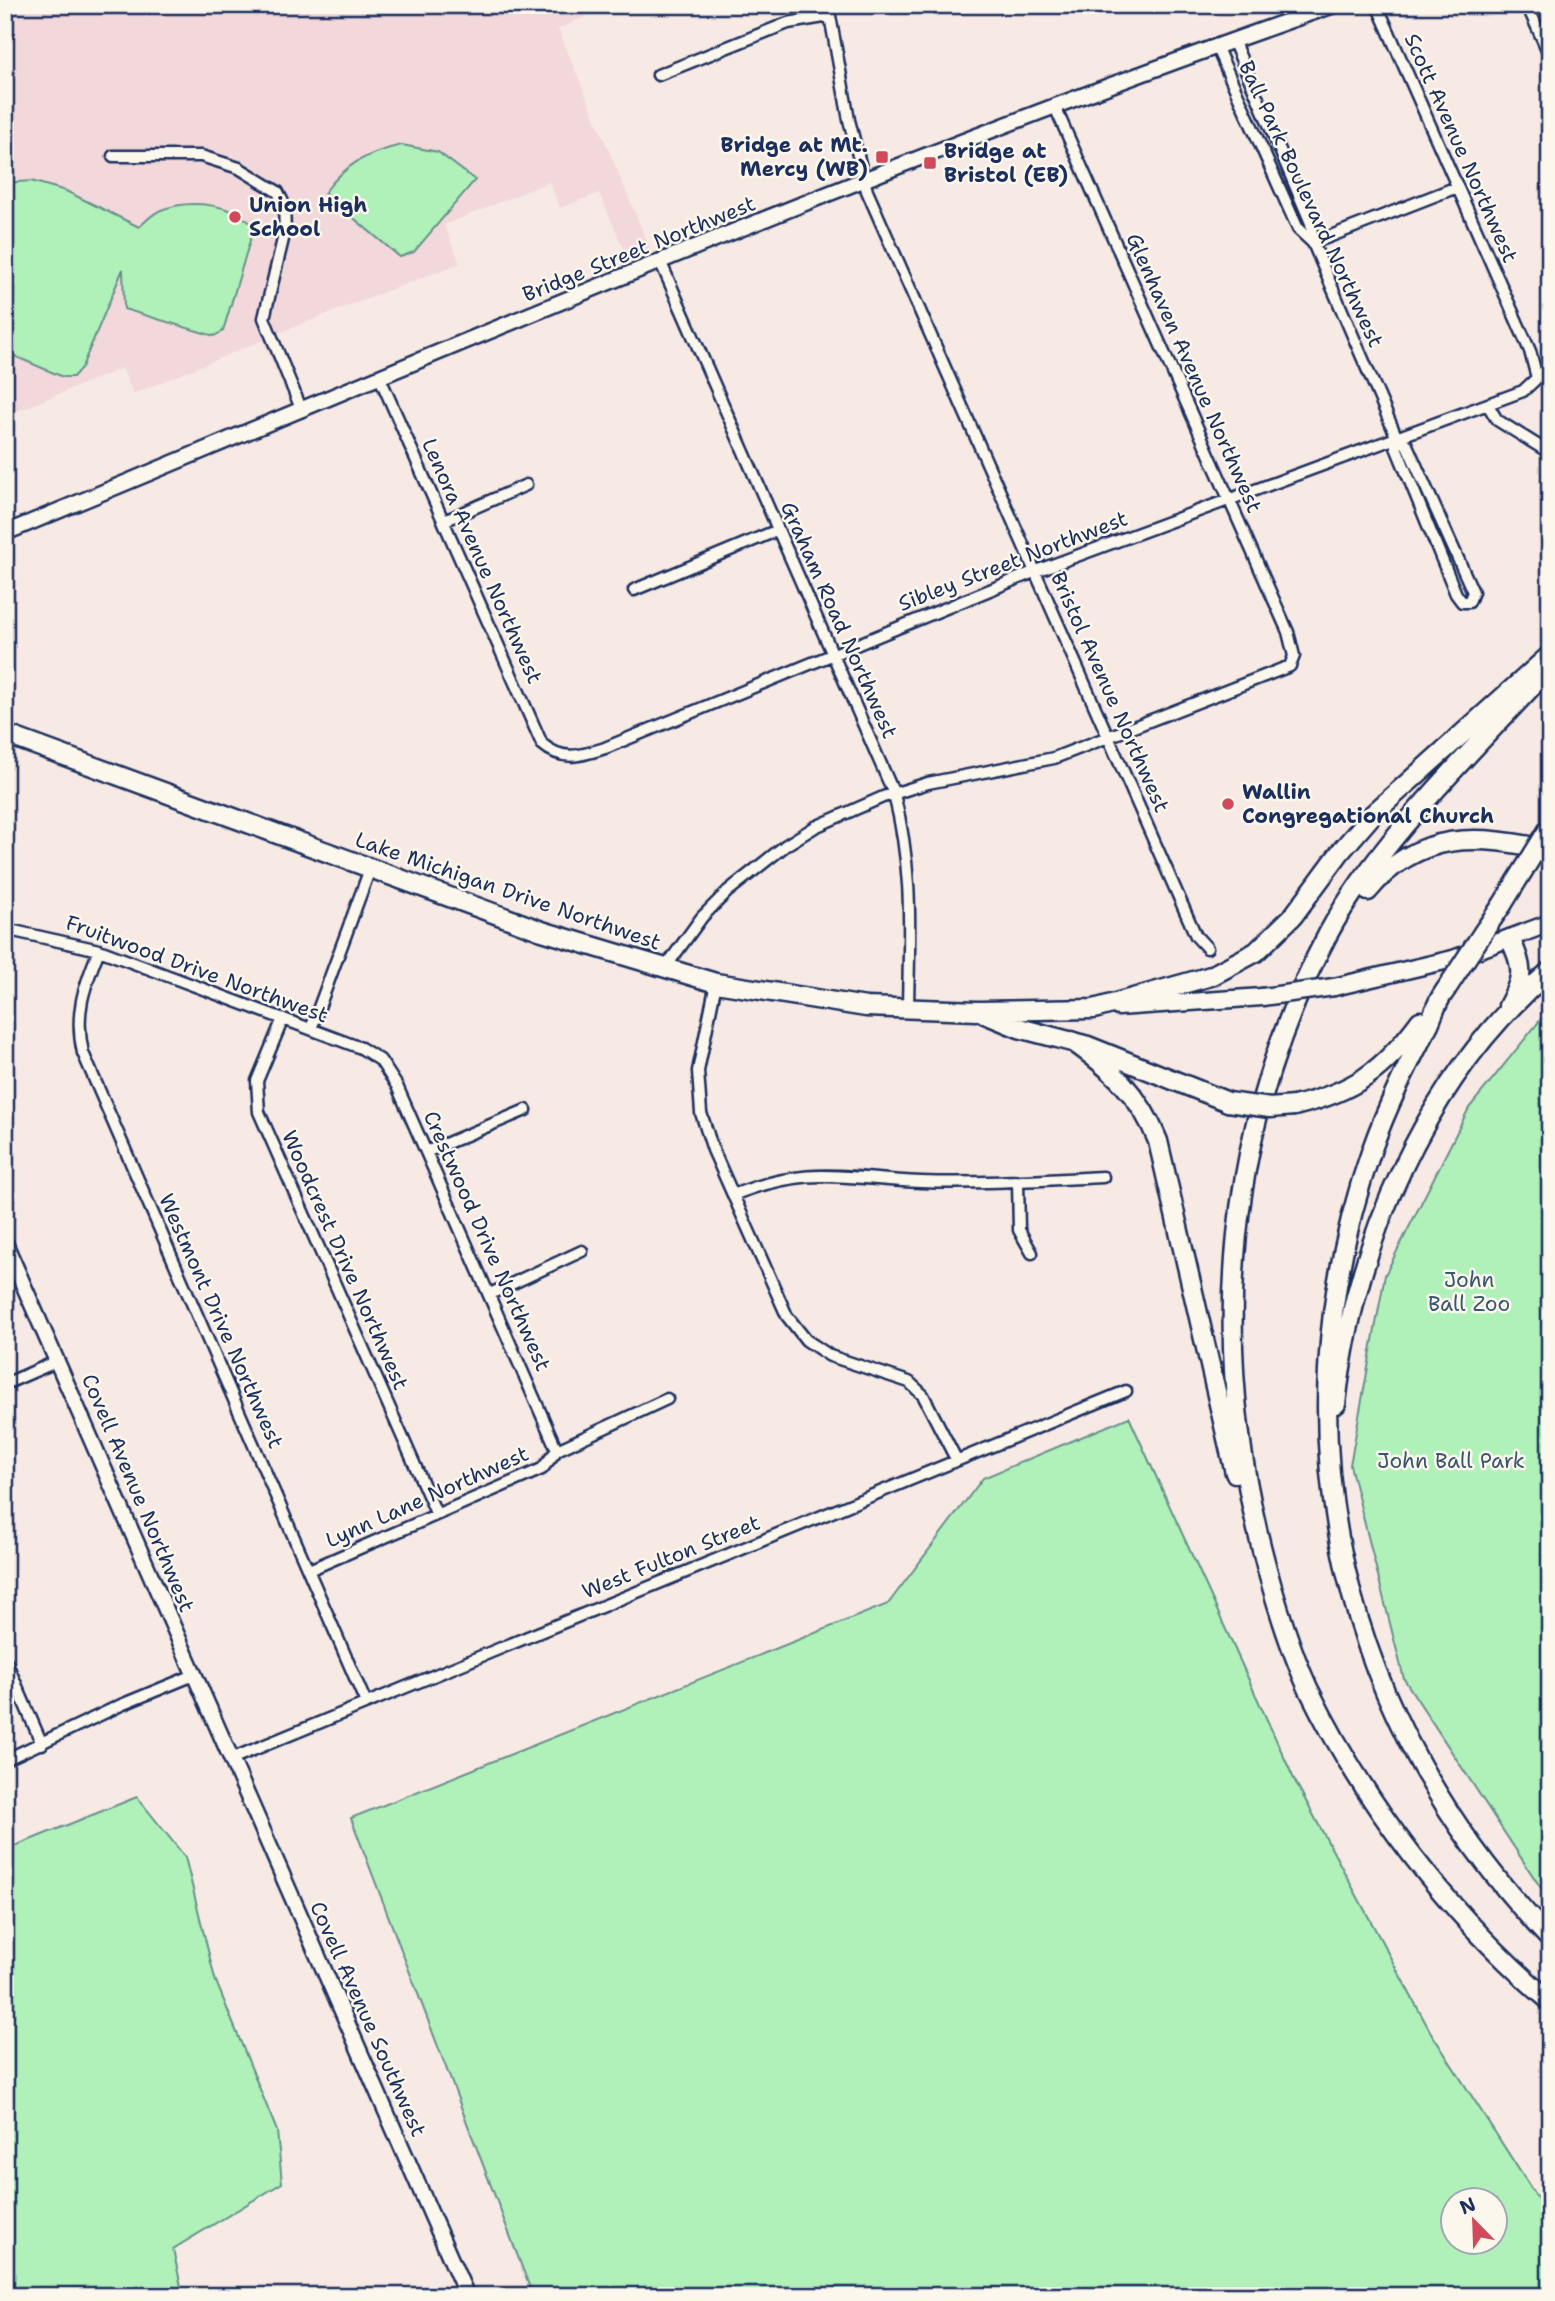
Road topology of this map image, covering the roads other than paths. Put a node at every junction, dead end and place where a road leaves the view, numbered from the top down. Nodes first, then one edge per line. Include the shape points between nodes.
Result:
1 (1334, 5) edge
2 (1377, 5) edge
3 (1527, 5) edge
4 (829, 10) edge
5 (1233, 40) junction
6 (1216, 46) junction
7 (1550, 57) edge
8 (658, 75) dead end
9 (1055, 107) junction
10 (113, 156) dead end
11 (864, 179) junction
12 (1457, 187) junction
13 (1313, 243) junction
14 (661, 263) junction
15 (380, 378) junction
16 (1534, 383) joint
17 (1488, 405) junction
18 (302, 411) junction
19 (1395, 436) junction
20 (1550, 453) edge
21 (526, 485) dead end
22 (1229, 499) junction
23 (444, 521) junction
24 (778, 530) junction
25 (5, 533) edge
26 (1036, 570) junction
27 (634, 590) dead end
28 (833, 653) junction
29 (1550, 655) edge
30 (1550, 667) edge
31 (5, 734) edge
32 (1109, 738) junction
33 (555, 755) joint
34 (894, 794) junction
35 (1550, 828) edge
36 (1550, 850) edge
37 (370, 869) junction
38 (1550, 923) edge
39 (5, 929) edge
40 (1510, 939) junction
41 (1206, 948) dead end
42 (99, 950) junction
43 (1312, 964) junction
44 (665, 968) junction
45 (1550, 971) edge
46 (716, 983) junction
47 (1443, 993) junction
48 (1094, 1009) junction
49 (908, 1010) junction
50 (978, 1011) junction
51 (282, 1021) junction
52 (1500, 1022) junction
53 (311, 1029) junction
54 (1072, 1041) junction
55 (373, 1053) joint
56 (526, 1110) dead end
57 (426, 1152) junction
58 (1103, 1177) dead end
59 (1018, 1182) junction
60 (733, 1195) junction
61 (5, 1243) edge
62 (582, 1251) dead end
63 (1032, 1253) dead end
64 (490, 1294) junction
65 (58, 1362) junction
66 (5, 1384) edge
67 (1126, 1391) dead end
68 (667, 1399) dead end
69 (557, 1450) junction
70 (956, 1459) junction
71 (1329, 1460) junction
72 (436, 1513) junction
73 (309, 1570) junction
74 (1271, 1585) junction
75 (5, 1659) edge
76 (194, 1675) junction
77 (366, 1703) junction
78 (42, 1744) junction
79 (231, 1759) junction
80 (5, 1760) edge
81 (1550, 1939) edge
82 (1550, 2001) edge
83 (467, 2296) edge

1 - 5 main road, Bridge Street Northwest
2 - 12 street, Scott Avenue Northwest
3 - 7 street
4 - 8 street
4 - 11 street, Bristol Avenue Northwest
5 - 6 main road, Bridge Street Northwest
5 - 13 street via 1311,223
6 - 9 main road, Bridge Street Northwest
6 - 13 street, Ball Park Boulevard Northwest via 1298,229
9 - 11 main road, Bridge Street Northwest
9 - 22 street, Glenhaven Avenue Northwest
10 - 18 street via 201,156 239,168 278,192 284,204 285,230 264,318
11 - 14 main road, Bridge Street Northwest
11 - 26 street, Bristol Avenue Northwest
12 - 13 street
12 - 16 street, Scott Avenue Northwest via 1535,362
13 - 19 street, Ball Park Boulevard Northwest
14 - 15 main road, Bridge Street Northwest
14 - 24 street, Graham Road Northwest
15 - 18 main road, Bridge Street Northwest
15 - 23 street, Lenora Avenue Northwest
16 - 17 street, Sibley Street Northwest
17 - 19 street, Sibley Street Northwest
17 - 20 street via 1497,420
18 - 25 main road, Bridge Street Northwest
19 - 19 street, Ball Park Boulevard Northwest via 1456,594 1462,602 1469,602 1473,592 1407,445
19 - 22 street, Sibley Street Northwest
21 - 23 street
22 - 26 street, Sibley Street Northwest
22 - 32 street, Glenhaven Avenue Northwest via 1288,632 1294,656 1284,671
23 - 33 street, Lenora Avenue Northwest via 536,734
24 - 27 street
24 - 28 street, Graham Road Northwest
26 - 28 street, Sibley Street Northwest
26 - 32 street, Bristol Avenue Northwest
28 - 33 street, Sibley Street Northwest via 605,748 575,757
28 - 34 street, Graham Road Northwest
29 - 48 highway via 1373,814 1293,916 1256,952 1212,976
30 - 43 highway via 1393,842 1355,891
31 - 37 highway, Lake Michigan Drive Northwest
32 - 34 street via 1041,761
32 - 41 street, Bristol Avenue Northwest via 1196,936
34 - 44 street via 815,827 786,845 702,917
34 - 49 street, Graham Road Northwest via 909,861
35 - 47 highway, bridge
36 - 43 highway via 1474,838 1421,850 1378,879
37 - 44 highway, Lake Michigan Drive Northwest via 589,947
37 - 53 street
38 - 40 main road, Lake Michigan Drive Northwest
39 - 42 street, Fruitwood Drive Northwest
40 - 48 main road, Lake Michigan Drive Northwest, bridge via 1453,959 1334,987
40 - 52 highway via 1521,978
42 - 51 street, Fruitwood Drive Northwest
42 - 73 street, Westmont Drive Northwest via 81,1003 78,1028 83,1053
43 - 74 highway via 1291,1007 1264,1087 1241,1195 1233,1285 1233,1358 1242,1448
44 - 46 highway, Lake Michigan Drive Northwest
45 - 52 highway
46 - 49 highway, Lake Michigan Drive Northwest via 803,999
46 - 60 street via 698,1091 713,1150
47 - 54 highway, bridge via 1386,1063 1365,1080 1339,1094 1294,1106 1228,1102
47 - 71 highway via 1380,1127 1347,1232 1331,1325
48 - 50 highway, Lake Michigan Drive Northwest
49 - 50 highway, Lake Michigan Drive Northwest
50 - 54 highway via 1019,1028
51 - 53 street, Fruitwood Drive Northwest
51 - 72 street, Woodcrest Drive Northwest via 257,1081 259,1112
52 - 71 highway via 1454,1081 1419,1137 1384,1209 1349,1321
53 - 55 street, Fruitwood Drive Northwest
54 - 74 highway via 1132,1091 1158,1141 1252,1551
55 - 57 street, Crestwood Drive Northwest via 389,1070
56 - 57 street
57 - 64 street, Crestwood Drive Northwest
58 - 59 street
59 - 60 street via 918,1182 838,1173 768,1181
59 - 63 street via 1019,1230
60 - 70 street via 787,1316 806,1340 830,1356 909,1382 923,1395
61 - 65 main road, Covell Avenue Northwest
62 - 64 street
64 - 69 street, Crestwood Drive Northwest
65 - 66 street
65 - 76 main road, Covell Avenue Northwest
67 - 70 street, West Fulton Street
68 - 69 street, Lynn Lane Northwest
69 - 72 street, Lynn Lane Northwest via 542,1469
70 - 77 street, West Fulton Street
71 - 81 highway via 1337,1526 1357,1614 1411,1750 1480,1858
72 - 73 street, Lynn Lane Northwest
73 - 77 street, Westmont Drive Northwest
74 - 82 highway via 1307,1686 1382,1813 1450,1903
75 - 78 street
76 - 78 street
76 - 79 main road, Covell Avenue Northwest
77 - 79 street, West Fulton Street
78 - 80 street
79 - 83 main road, Covell Avenue Southwest

